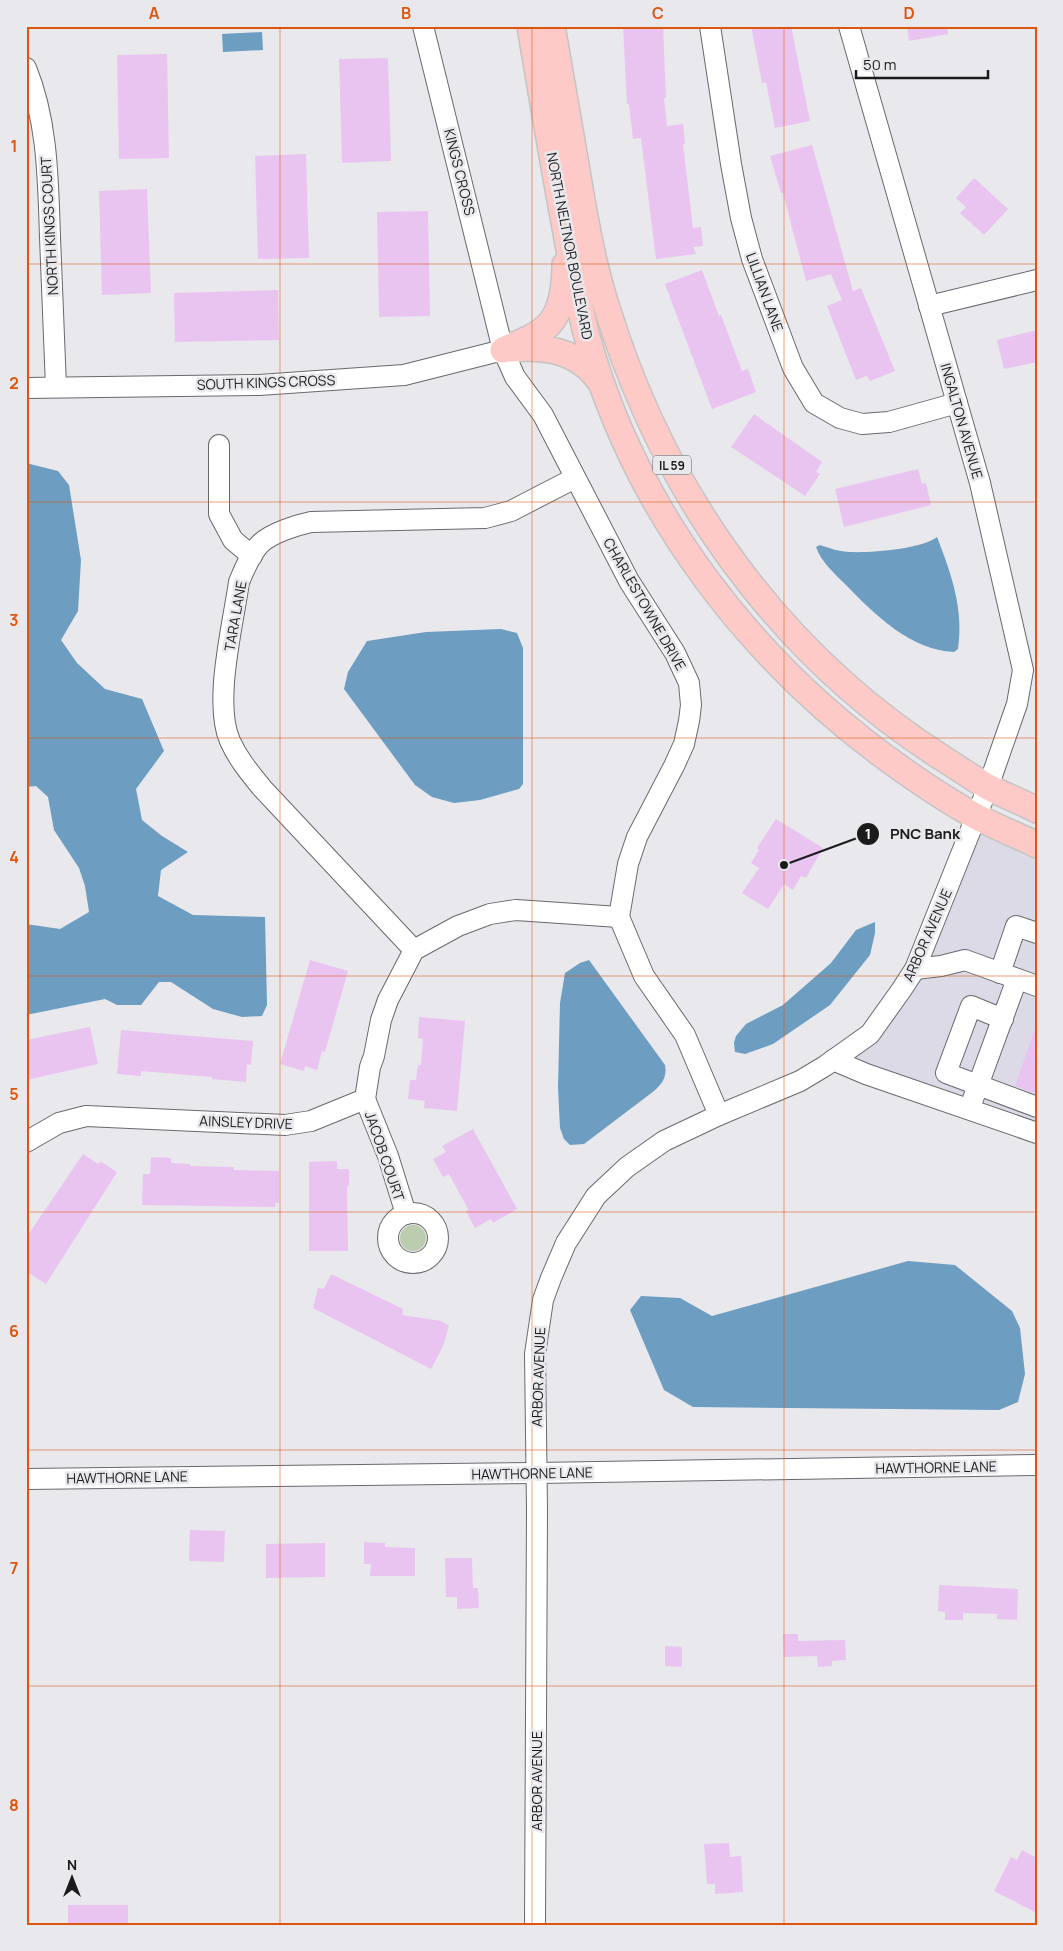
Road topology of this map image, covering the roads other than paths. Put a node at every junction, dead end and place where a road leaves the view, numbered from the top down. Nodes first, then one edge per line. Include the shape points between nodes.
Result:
1 (423, 26) edge
2 (530, 26) edge
3 (552, 26) edge
4 (710, 26) edge
5 (849, 26) edge
6 (26, 68) edge
7 (566, 232) junction
8 (1037, 280) edge
9 (929, 306) junction
10 (503, 350) junction
11 (603, 386) junction
12 (56, 387) junction
13 (26, 388) edge
14 (957, 403) junction
15 (219, 445) dead end
16 (575, 478) junction
17 (252, 556) junction
18 (988, 787) junction
19 (1037, 810) edge
20 (976, 817) junction
21 (1037, 845) edge
22 (619, 917) junction
23 (1037, 933) edge
24 (414, 950) junction
25 (914, 969) junction
26 (1008, 976) junction
27 (1037, 986) edge
28 (1003, 1019) junction
29 (833, 1060) junction
30 (978, 1086) junction
31 (365, 1099) junction
32 (1037, 1107) edge
33 (969, 1110) junction
34 (719, 1114) junction
35 (1037, 1133) edge
36 (26, 1142) edge
37 (406, 1214) dead end
38 (1037, 1465) edge
39 (537, 1474) junction
40 (26, 1479) edge
41 (535, 1925) edge

1 - 10 street, KINGS CROSS
2 - 7 main road, NORTH NELTNOR BOULEVARD / IL 59
3 - 18 main road, NORTH NELTNOR BOULEVARD / IL 59 via 584,215 606,307 639,398 672,465 714,535 754,590 797,639 835,676 896,726
4 - 14 street, LILLIAN LANE via 731,164 752,259 793,368 814,403 840,418 862,424 889,422
5 - 9 street, INGALTON AVENUE
6 - 12 street, NORTH KINGS COURT via 44,132
7 - 10 main road via 565,273 556,313 546,328
7 - 11 main road, NORTH NELTNOR BOULEVARD / IL 59 via 586,333
8 - 9 street
9 - 14 street, INGALTON AVENUE
10 - 11 main road via 534,347 564,352 594,373
10 - 12 street, SOUTH KINGS CROSS via 404,375 259,385
10 - 16 street, CHARLESTOWNE DRIVE via 516,377 543,415
11 - 20 main road, NORTH NELTNOR BOULEVARD / IL 59 via 623,435 668,524 739,623 793,681 870,747
12 - 13 street, SOUTH KINGS CROSS
14 - 18 street, INGALTON AVENUE via 980,483 1024,670 1017,704
15 - 17 street via 219,514 233,540
16 - 17 street, TARA LANE via 511,511 485,518 296,525 260,544
16 - 22 street, CHARLESTOWNE DRIVE via 629,581 675,653 689,683 690,713 684,744 637,837 628,864
17 - 24 street, TARA LANE via 239,582 223,689 223,713 230,740 240,760 262,788
18 - 19 main road, NORTH NELTNOR BOULEVARD / IL 59
18 - 20 street, INGALTON AVENUE
20 - 21 main road, NORTH NELTNOR BOULEVARD / IL 59
20 - 25 street, ARBOR AVENUE
22 - 24 street via 516,910 490,914 458,926
22 - 34 street via 644,976 685,1034
23 - 26 street via 1016,926
24 - 31 street via 388,1000
25 - 26 street via 965,960
25 - 29 street, ARBOR AVENUE via 870,1034
26 - 27 street
26 - 28 street
28 - 30 street
28 - 30 street via 971,1006 946,1073
29 - 33 street
29 - 34 street, ARBOR AVENUE via 800,1081
30 - 32 street
30 - 33 street
31 - 36 street, AINSLEY DRIVE via 310,1121 285,1125 86,1116 59,1123
31 - 37 street, JACOB COURT via 388,1156
33 - 35 street
34 - 39 street, ARBOR AVENUE via 664,1141 628,1167 596,1196 566,1243 545,1293 539,1322 536,1354
38 - 39 street, HAWTHORNE LANE
39 - 40 street, HAWTHORNE LANE
39 - 41 street, ARBOR AVENUE

